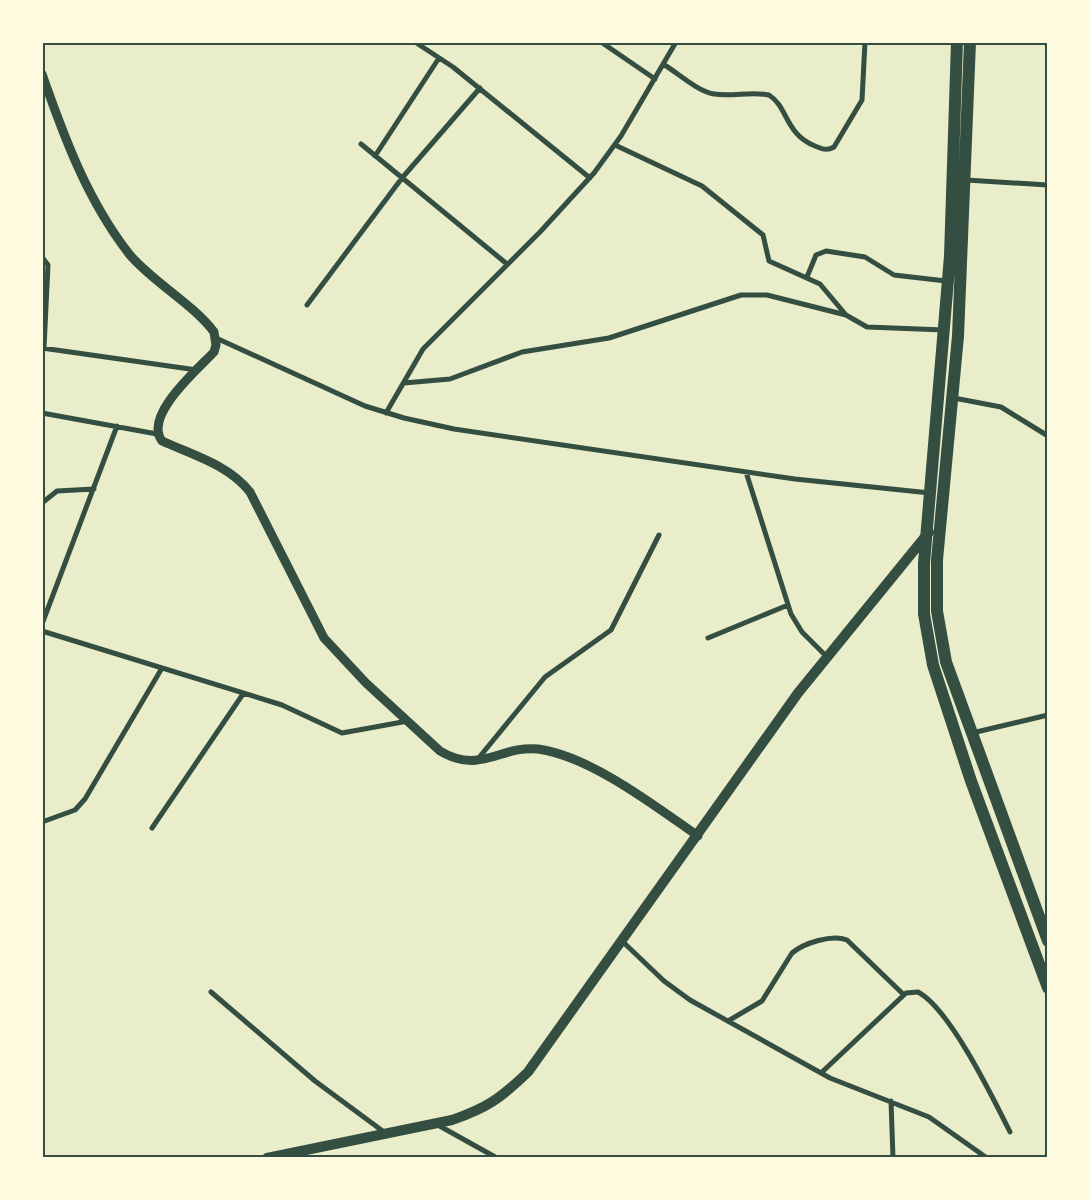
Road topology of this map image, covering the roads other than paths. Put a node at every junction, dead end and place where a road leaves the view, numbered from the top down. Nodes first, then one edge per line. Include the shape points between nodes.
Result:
1 (415, 42) edge
2 (601, 42) edge
3 (676, 42) edge
4 (865, 42) edge
5 (957, 42) edge
6 (970, 42) edge
7 (439, 58) junction
8 (663, 64) junction
9 (42, 74) edge
10 (655, 79) junction
11 (480, 88) junction
12 (361, 144) dead end
13 (615, 145) junction
14 (376, 156) junction
15 (402, 178) junction
16 (590, 178) junction
17 (965, 180) junction
18 (1048, 185) edge
19 (42, 258) edge
20 (507, 264) junction
21 (807, 277) junction
22 (948, 281) junction
23 (307, 305) dead end
24 (846, 315) junction
25 (944, 330) junction
26 (216, 338) junction
27 (43, 348) edge
28 (197, 370) junction
29 (404, 383) junction
30 (954, 398) junction
31 (42, 413) edge
32 (386, 413) junction
33 (117, 426) junction
34 (157, 434) junction
35 (1048, 436) edge
36 (746, 472) junction
37 (94, 488) junction
38 (930, 493) junction
39 (42, 502) edge
40 (940, 521) junction
41 (659, 535) dead end
42 (926, 535) junction
43 (788, 605) junction
44 (42, 624) edge
45 (42, 631) edge
46 (708, 638) dead end
47 (827, 657) junction
48 (162, 668) junction
49 (243, 694) junction
50 (1048, 715) edge
51 (409, 721) junction
52 (972, 733) junction
53 (477, 760) junction
54 (42, 822) edge
55 (152, 828) dead end
56 (698, 836) junction
57 (622, 941) junction
58 (1048, 941) edge
59 (1048, 988) edge
60 (211, 992) dead end
61 (904, 995) junction
62 (728, 1021) junction
63 (821, 1073) junction
64 (891, 1102) junction
65 (436, 1124) junction
66 (1010, 1132) dead end
67 (387, 1134) junction
68 (267, 1158) edge
69 (496, 1158) edge
70 (893, 1158) edge
71 (987, 1158) edge

1 - 7 street
2 - 10 street
3 - 8 street
4 - 8 street via 862,100 830,149 801,139 769,95 707,92
5 - 22 highway
6 - 17 highway
7 - 11 street
7 - 14 street
8 - 10 street
9 - 26 street via 64,137 94,200 131,255 209,324
10 - 13 street
11 - 15 street
11 - 16 street
12 - 14 street
13 - 16 street
13 - 21 street via 702,186 763,234 769,261
14 - 15 street
15 - 20 street
15 - 23 street
16 - 20 street
17 - 18 street
17 - 30 highway
19 - 27 street via 48,265
20 - 29 street via 423,349
21 - 22 street via 816,255 826,251 865,257 894,275
21 - 24 street via 820,284
22 - 25 highway
24 - 25 street via 867,327
24 - 29 street via 767,295 741,296 609,338 522,352 450,379
25 - 38 highway
26 - 28 street via 214,352
26 - 32 street
27 - 28 street
28 - 34 street via 165,407 158,420
29 - 32 street
30 - 35 street via 1001,408
30 - 40 highway
31 - 33 street
32 - 36 street via 454,429
33 - 34 street
33 - 37 street
34 - 51 street via 162,441 230,472 242,481 324,638 366,683
36 - 38 street
36 - 43 street
37 - 39 street via 57,491
37 - 44 street
38 - 42 highway
40 - 42 main road
40 - 52 highway via 936,584 940,634 946,662
41 - 53 street via 611,630 545,677
42 - 47 main road
42 - 59 highway via 924,614 933,665 971,781
43 - 46 street
43 - 47 street via 802,632
45 - 48 street
47 - 56 main road
48 - 49 street
48 - 54 street via 85,800 74,810
49 - 51 street via 288,708 342,733
49 - 55 street
50 - 52 street
51 - 53 street via 445,754 460,760
52 - 58 highway
53 - 56 street via 526,749 567,757 587,765
56 - 57 main road
57 - 62 street via 664,981
57 - 65 main road via 528,1072 504,1095 480,1111
60 - 67 street via 315,1081
61 - 62 street via 847,940 837,938 798,948 762,1000
61 - 63 street
61 - 66 street via 918,992 933,1004 965,1046
62 - 63 street
63 - 64 street
64 - 70 street
64 - 71 street via 939,1122
65 - 67 main road
65 - 69 street
67 - 68 main road

